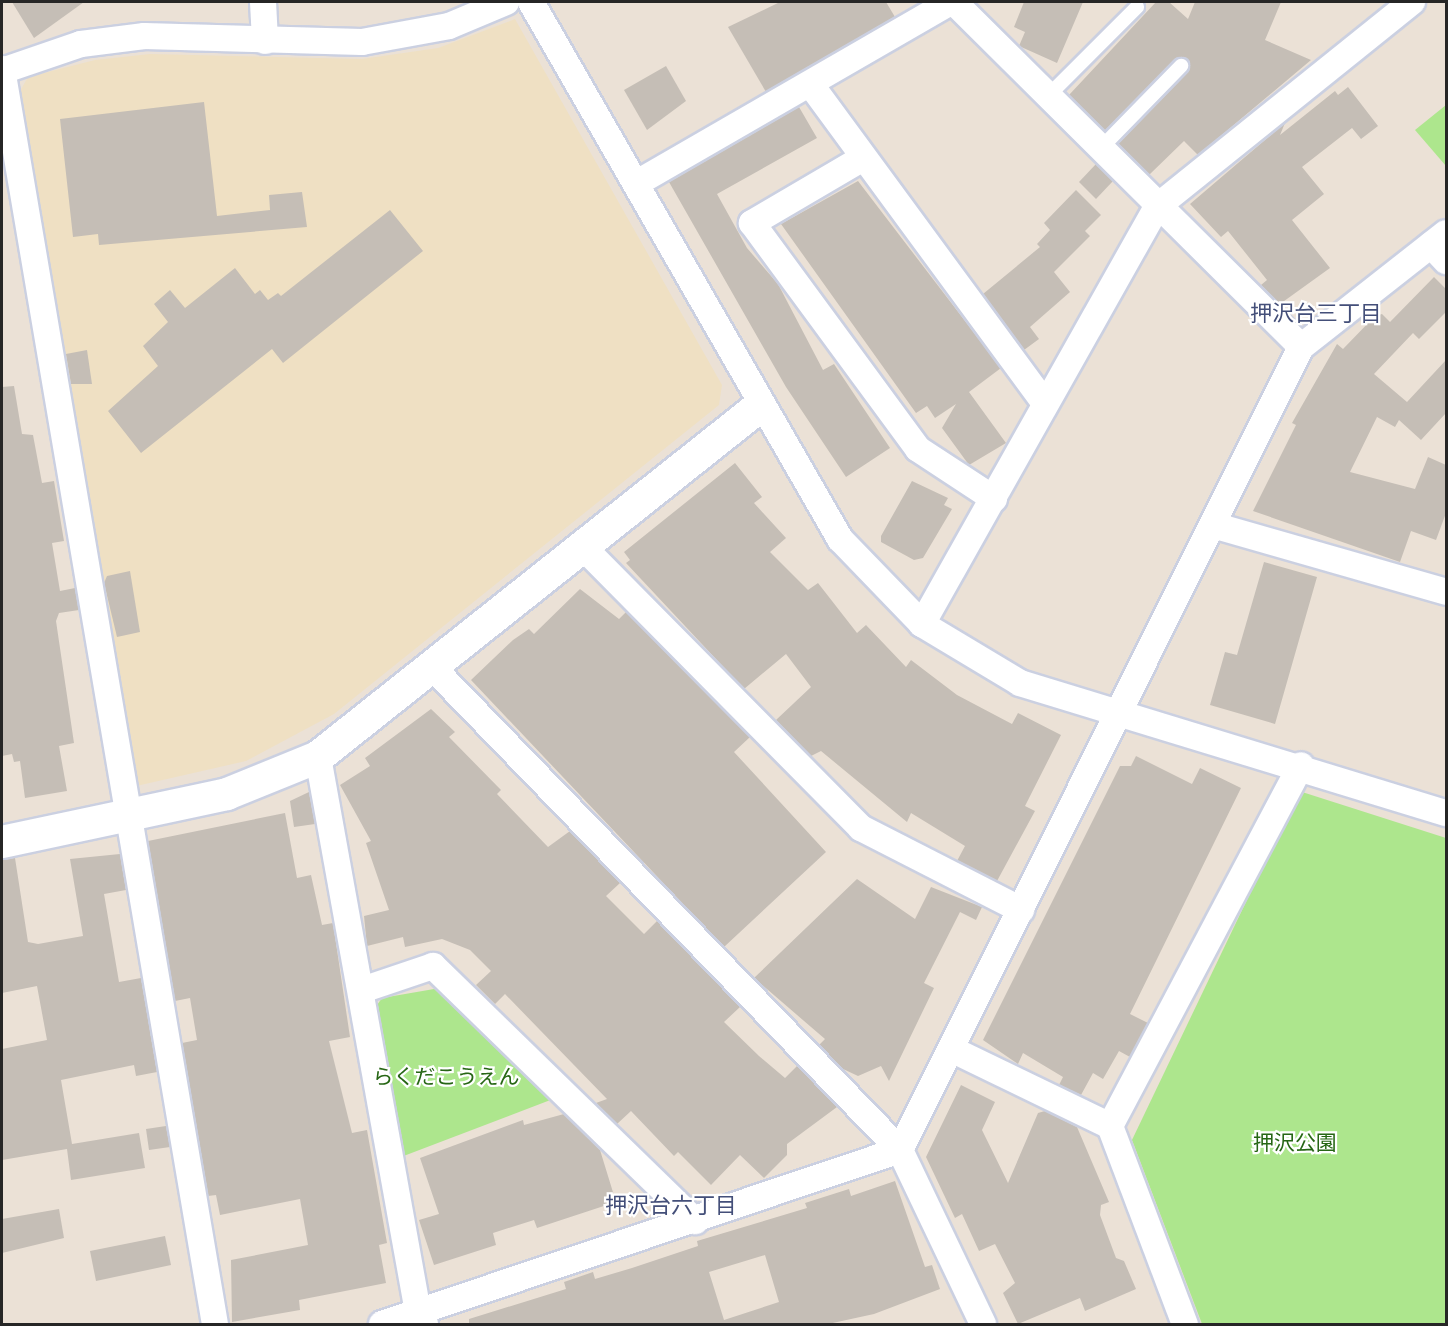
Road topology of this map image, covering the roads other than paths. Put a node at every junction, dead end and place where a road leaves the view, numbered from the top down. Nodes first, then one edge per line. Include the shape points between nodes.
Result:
1 (263, 2) edge
2 (506, 2) edge
3 (531, 2) edge
4 (952, 2) edge
5 (1412, 2) edge
6 (1137, 7) dead end
7 (265, 41) junction
8 (1181, 66) dead end
9 (2, 70) edge
10 (812, 85) junction
11 (1048, 96) junction
12 (1101, 148) junction
13 (863, 158) junction
14 (637, 183) junction
15 (1158, 206) junction
16 (1441, 247) edge
17 (1301, 347) junction
18 (1045, 403) junction
19 (760, 406) junction
20 (994, 499) junction
21 (1213, 525) junction
22 (584, 548) junction
23 (1446, 592) edge
24 (922, 624) junction
25 (435, 670) junction
26 (1119, 712) junction
27 (318, 758) junction
28 (1300, 765) junction
29 (1446, 813) edge
30 (127, 816) junction
31 (2, 842) edge
32 (1021, 910) junction
33 (362, 990) junction
34 (951, 1049) junction
35 (1110, 1126) junction
36 (900, 1150) junction
37 (695, 1221) junction
38 (422, 1318) edge
39 (976, 1322) edge
40 (215, 1324) edge
41 (382, 1324) edge
42 (1185, 1324) edge

1 - 7 street
2 - 7 street via 449,26 362,42
3 - 14 street
4 - 10 street
4 - 11 street
5 - 15 street
6 - 11 lane
7 - 9 street via 144,36 81,44
8 - 12 lane
9 - 30 street
10 - 13 street
10 - 14 street
11 - 12 street
12 - 15 street
13 - 18 street
13 - 20 street via 752,223 918,450
14 - 19 street
15 - 17 street
15 - 18 street
16 - 17 street
17 - 21 street
18 - 20 street
19 - 22 street
19 - 24 street via 840,539
20 - 24 street
21 - 23 street
21 - 26 street
22 - 25 street
22 - 32 street via 861,828
24 - 26 street via 1020,683
25 - 27 street
25 - 36 street
26 - 28 street
26 - 32 street
27 - 30 street via 237,791
27 - 33 street
28 - 29 street
28 - 35 street
30 - 31 street
30 - 40 street
32 - 34 street
33 - 37 street via 433,966
33 - 38 street
34 - 35 street
34 - 36 street
35 - 42 street
36 - 37 street
36 - 39 street
37 - 38 street
38 - 41 street

